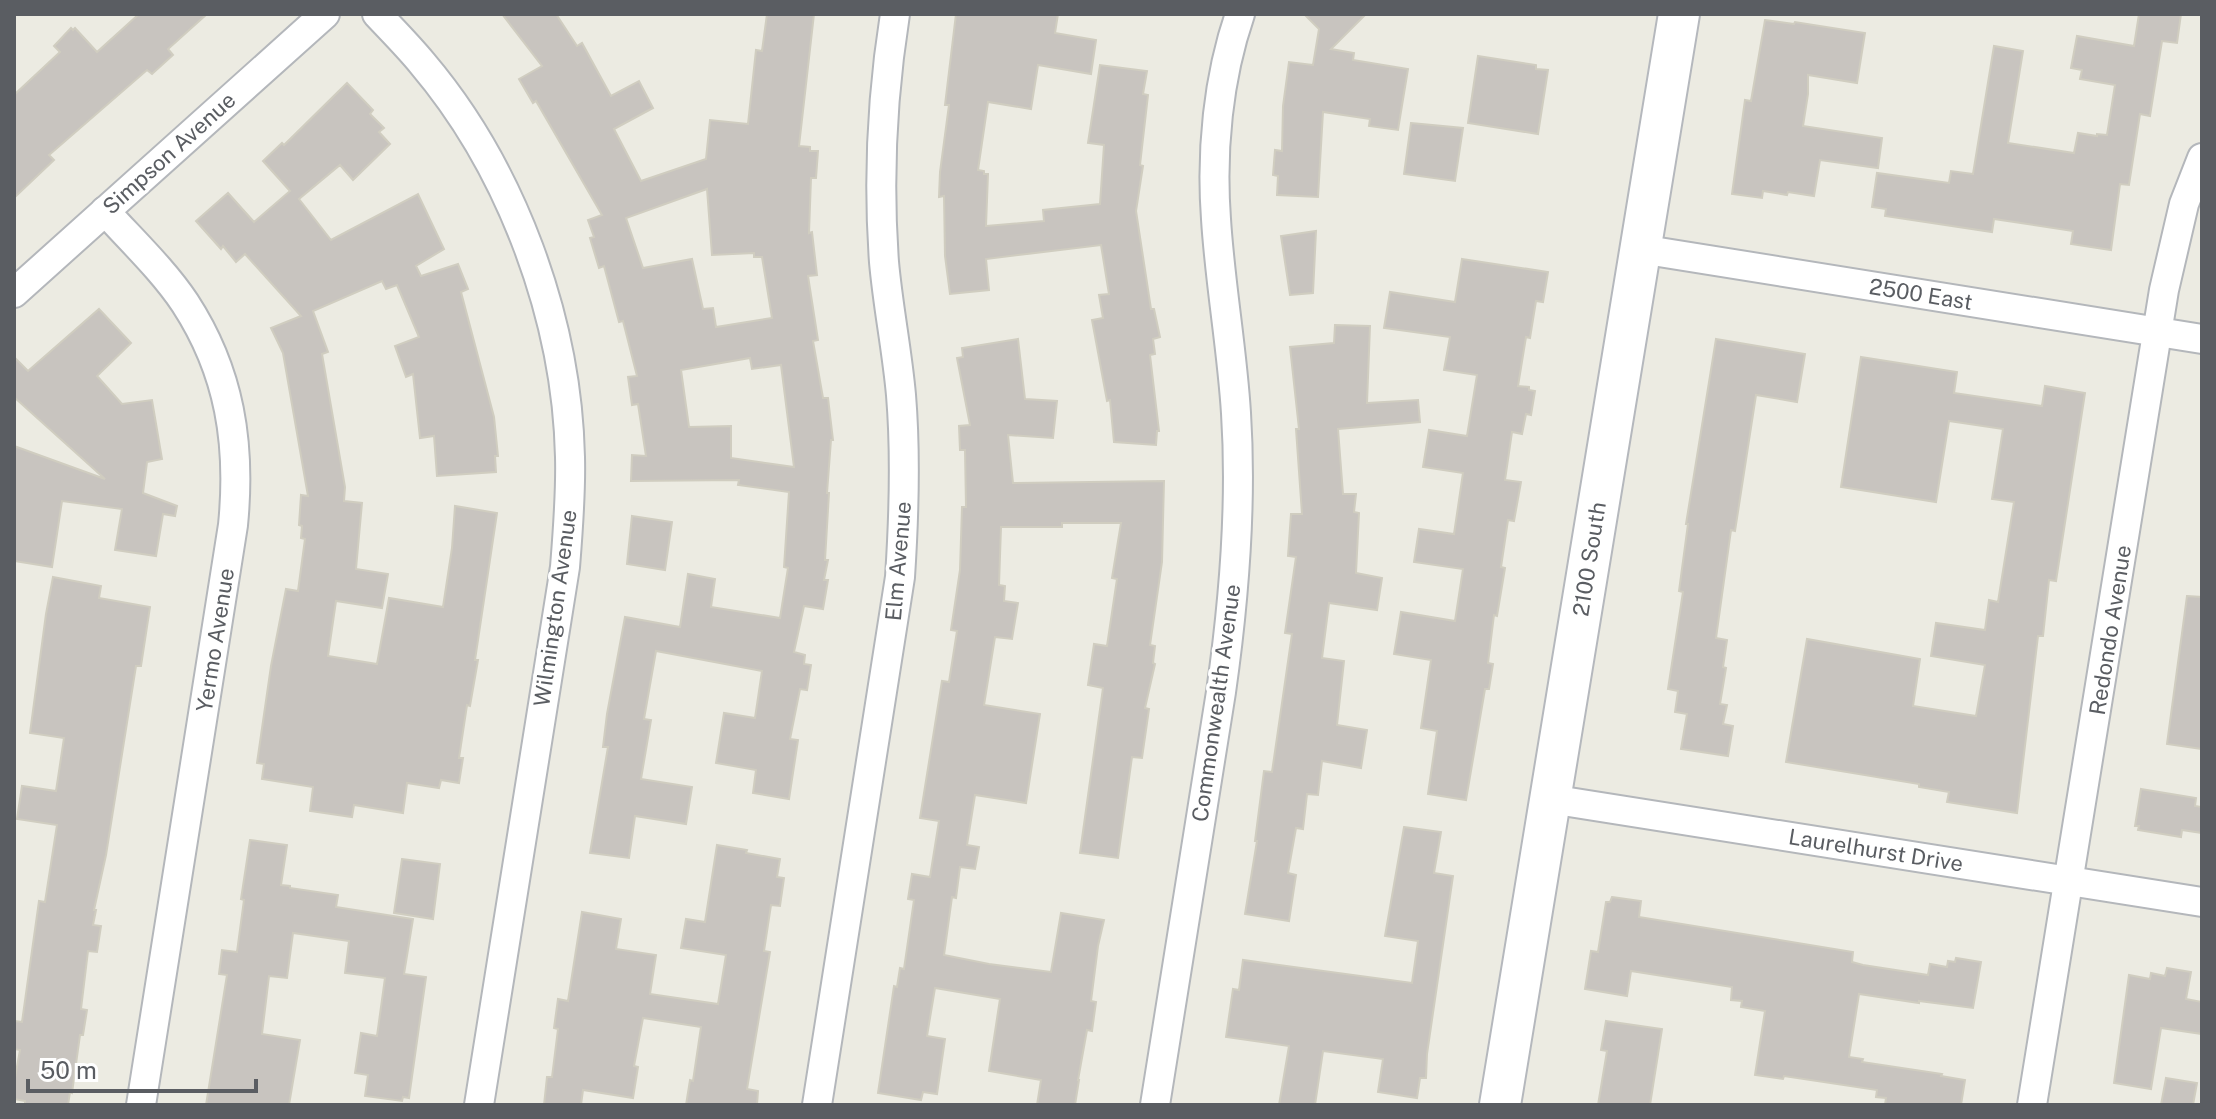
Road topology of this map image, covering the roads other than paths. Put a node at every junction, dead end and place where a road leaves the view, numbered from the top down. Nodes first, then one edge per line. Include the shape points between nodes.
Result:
1 (325, 14) edge
2 (377, 14) edge
3 (895, 14) edge
4 (1240, 14) edge
5 (1679, 14) edge
6 (2202, 158) edge
7 (105, 211) junction
8 (1640, 249) junction
9 (14, 293) edge
10 (2158, 332) junction
11 (2202, 339) edge
12 (1550, 799) junction
13 (2069, 881) junction
14 (2202, 902) edge
15 (141, 1105) edge
16 (479, 1105) edge
17 (817, 1105) edge
18 (1155, 1105) edge
19 (1500, 1105) edge
20 (2032, 1105) edge

1 - 7 street, Simpson Avenue
2 - 16 street, Wilmington Avenue via 438,84 501,183 536,266 567,403 571,456 565,567
3 - 17 street, Elm Avenue via 881,172 904,454 900,577
4 - 18 street, Commonwealth Avenue via 1217,125 1215,171 1236,418 1234,574 1229,637
5 - 8 street, 2100 South
6 - 10 street, Redondo Avenue via 2173,247
7 - 9 street, Simpson Avenue
7 - 15 street, Yermo Avenue via 177,293 201,330 226,392 236,455 233,525
8 - 10 street, 2500 East
8 - 12 street, 2100 South
10 - 11 street, 2500 East
10 - 13 street, Redondo Avenue
12 - 13 street, Laurelhurst Drive
12 - 19 street, 2100 South
13 - 14 street, Laurelhurst Drive
13 - 20 street, Redondo Avenue

